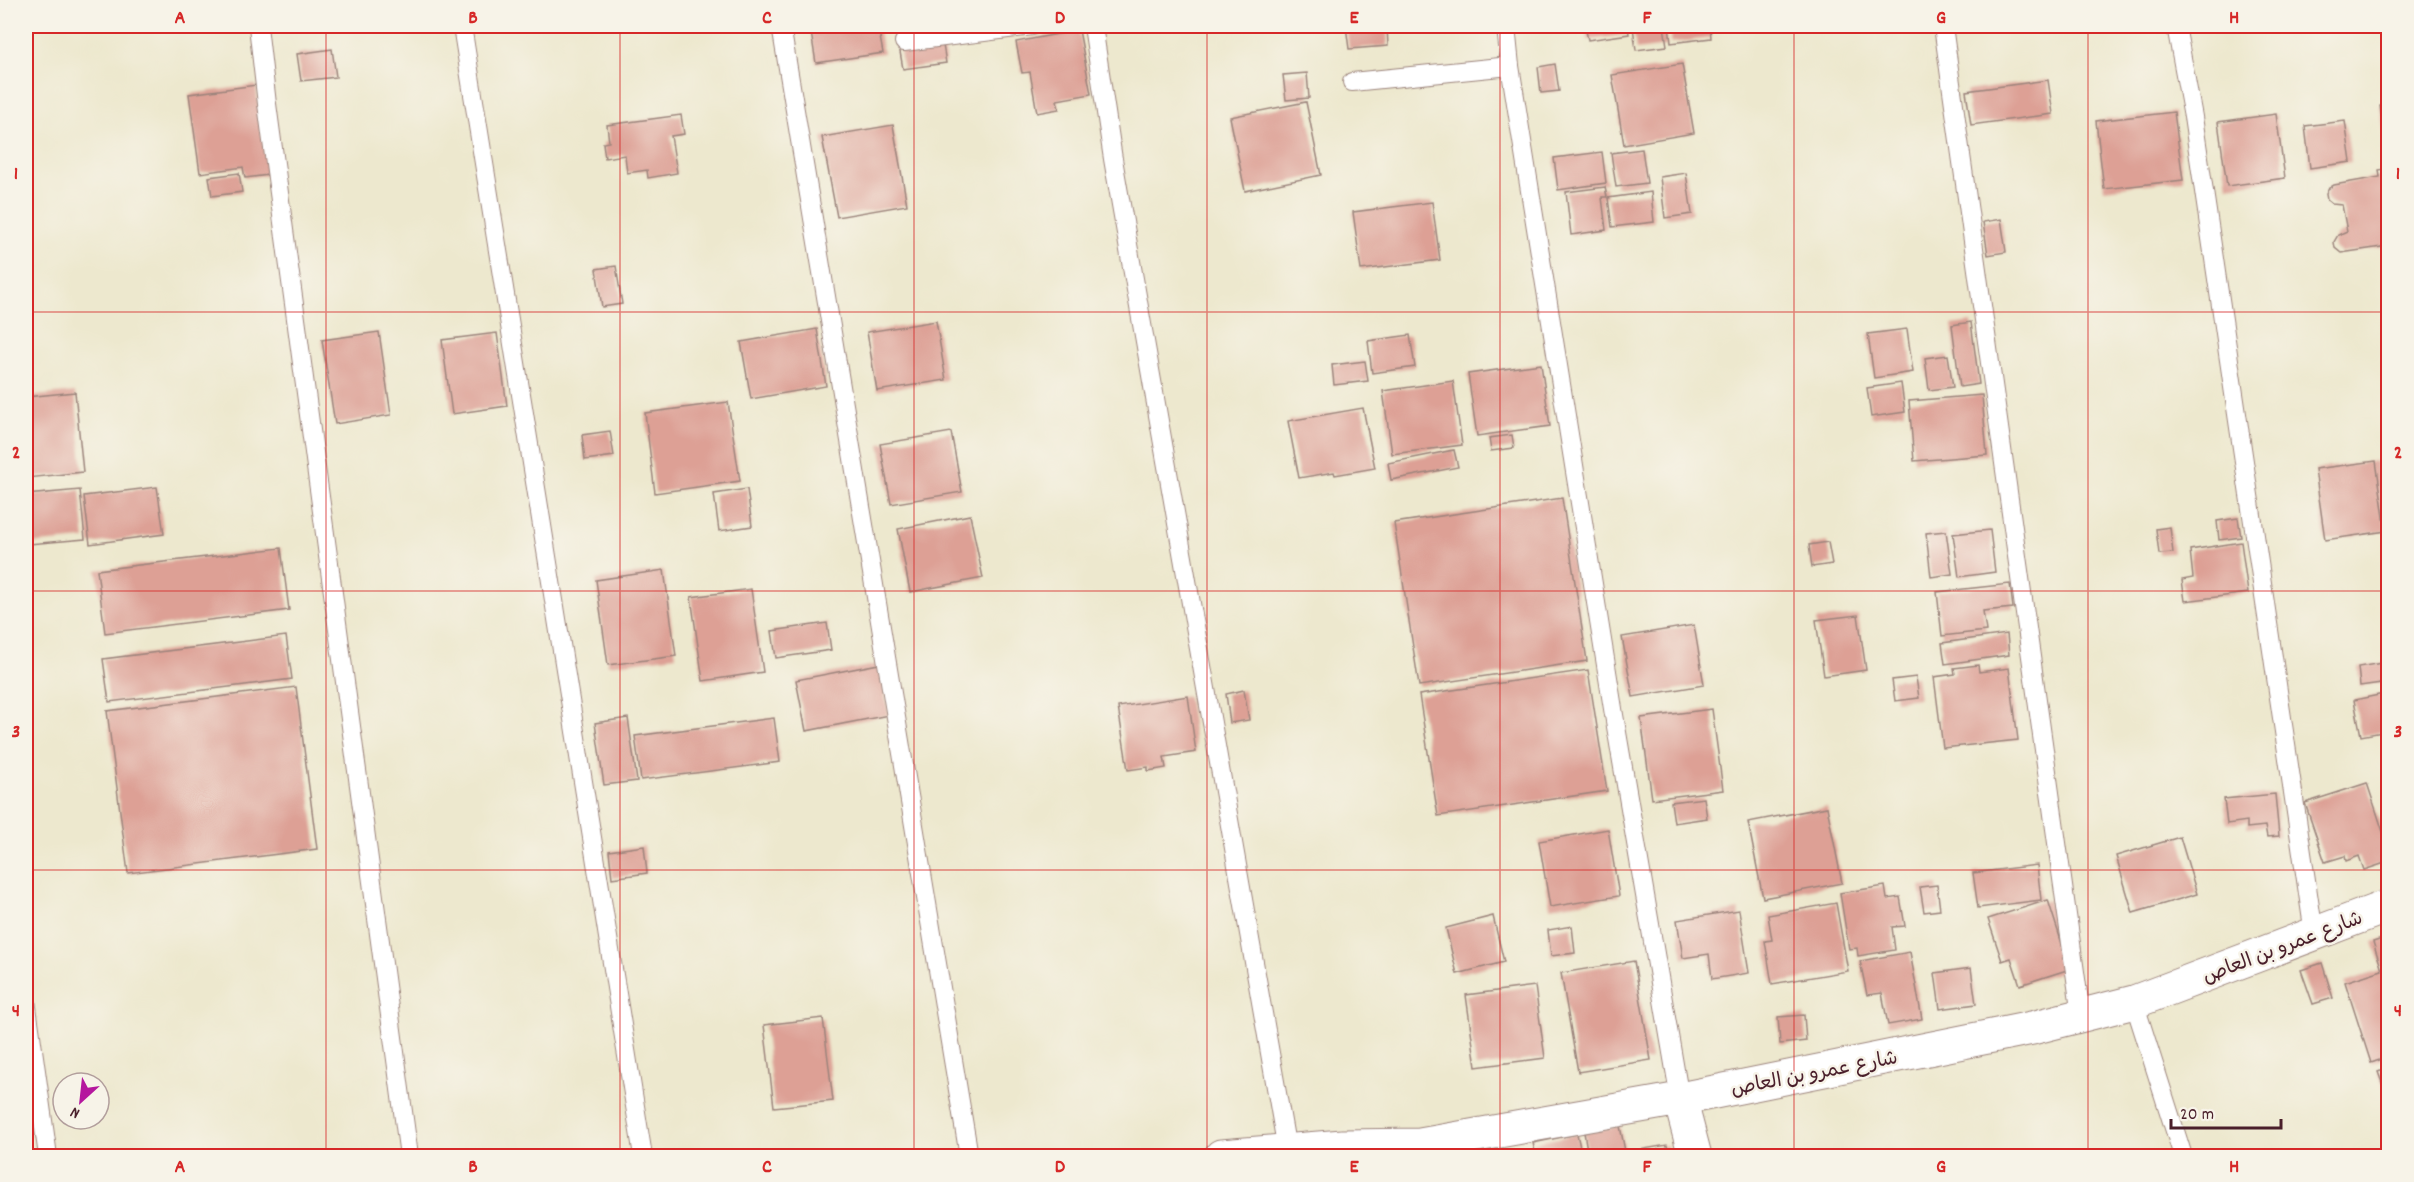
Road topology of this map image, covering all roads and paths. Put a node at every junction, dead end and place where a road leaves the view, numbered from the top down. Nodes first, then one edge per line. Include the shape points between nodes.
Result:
1 (258, 26) edge
2 (462, 26) edge
3 (781, 26) edge
4 (1032, 26) edge
5 (1093, 26) edge
6 (1506, 26) edge
7 (1943, 26) edge
8 (2176, 26) edge
9 (904, 42) dead end
10 (1510, 66) junction
11 (1352, 82) dead end
12 (2388, 906) edge
13 (2314, 934) junction
14 (26, 1000) edge
15 (2134, 1002) junction
16 (2081, 1015) junction
17 (1680, 1099) junction
18 (1287, 1150) junction
19 (1344, 1151) edge
20 (48, 1156) edge
21 (409, 1156) edge
22 (643, 1156) edge
23 (969, 1156) edge
24 (1221, 1156) edge
25 (1695, 1156) edge
26 (2183, 1156) edge

1 - 21 lane
2 - 22 lane
3 - 23 lane
4 - 9 lane
5 - 18 lane
6 - 10 lane
7 - 16 lane
8 - 13 lane
10 - 11 lane
10 - 17 lane
12 - 13 street, شارع عمرو بن العاص
13 - 15 street, شارع عمرو بن العاص
14 - 20 lane
15 - 16 street, شارع عمرو بن العاص
15 - 26 lane
16 - 17 street, شارع عمرو بن العاص
17 - 19 street, شارع عمرو بن العاص via 1420,1145
17 - 25 street
18 - 19 street, شارع عمرو بن العاص
18 - 24 street, شارع عمرو بن العاص

